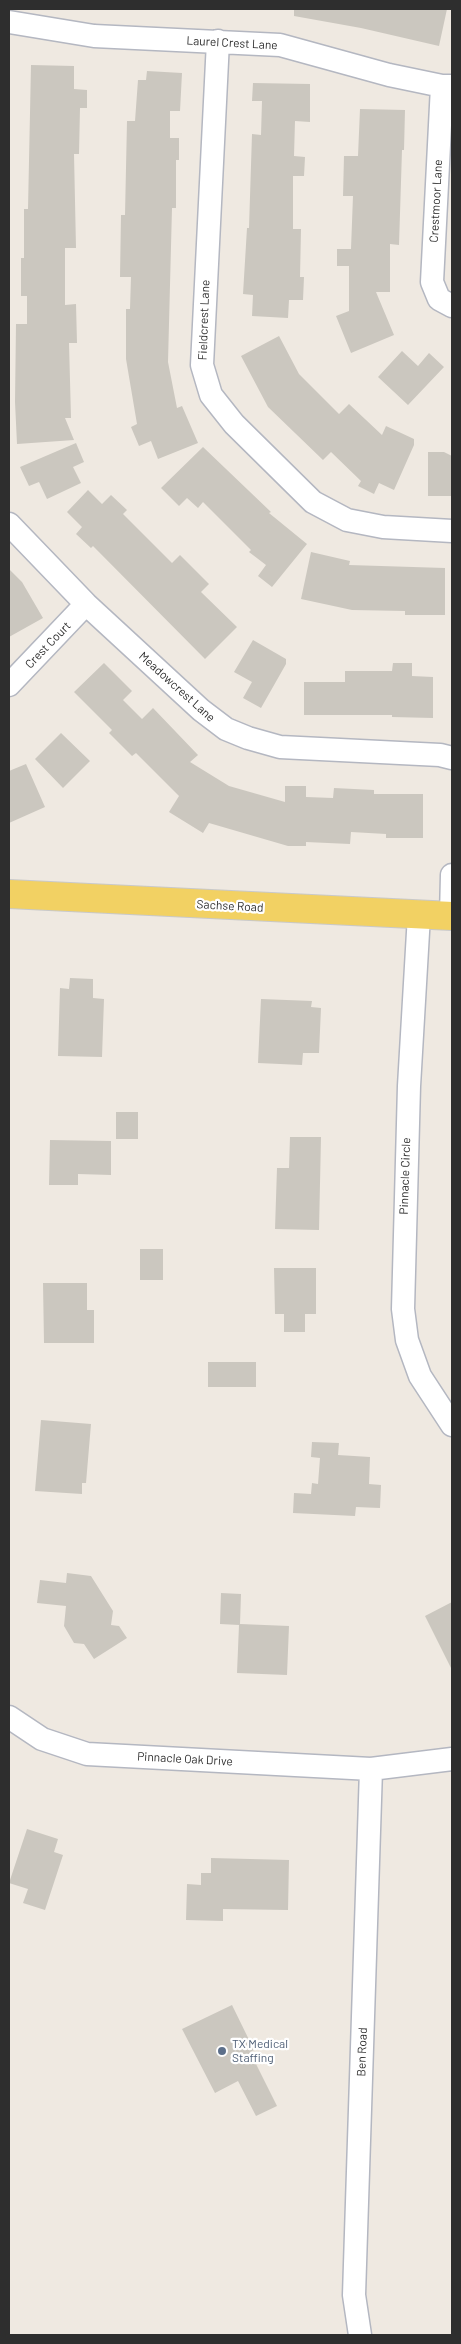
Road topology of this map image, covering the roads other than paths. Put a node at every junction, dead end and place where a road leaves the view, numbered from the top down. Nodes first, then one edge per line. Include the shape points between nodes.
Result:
1 (9, 22) edge
2 (218, 41) junction
3 (447, 86) edge
4 (452, 306) edge
5 (9, 524) edge
6 (452, 531) edge
7 (86, 604) junction
8 (9, 685) edge
9 (452, 758) edge
10 (452, 875) edge
11 (9, 894) edge
12 (420, 915) junction
13 (452, 916) edge
14 (452, 1425) edge
15 (9, 1717) edge
16 (452, 1759) edge
17 (371, 1769) junction
18 (360, 2335) edge

1 - 2 street, Laurel Crest Lane via 94,36
2 - 3 street, Laurel Crest Lane via 280,45 389,75
2 - 6 street, Fieldcrest Lane via 202,365 211,395 234,424 313,502 347,520 383,528
3 - 4 street, Crestmoor Lane via 432,282 439,299
5 - 7 street, Meadowcrest Lane
7 - 8 street, Crest Court
7 - 9 street, Meadowcrest Lane via 201,710 234,732 280,747
10 - 13 street
11 - 12 main road, Sachse Road
12 - 13 main road, Sachse Road
12 - 14 street, Pinnacle Circle via 408,1086 403,1310 407,1340 420,1376
15 - 17 street, Pinnacle Oak Drive via 42,1739 88,1754
16 - 17 street
17 - 18 street, Ben Road via 354,2295

